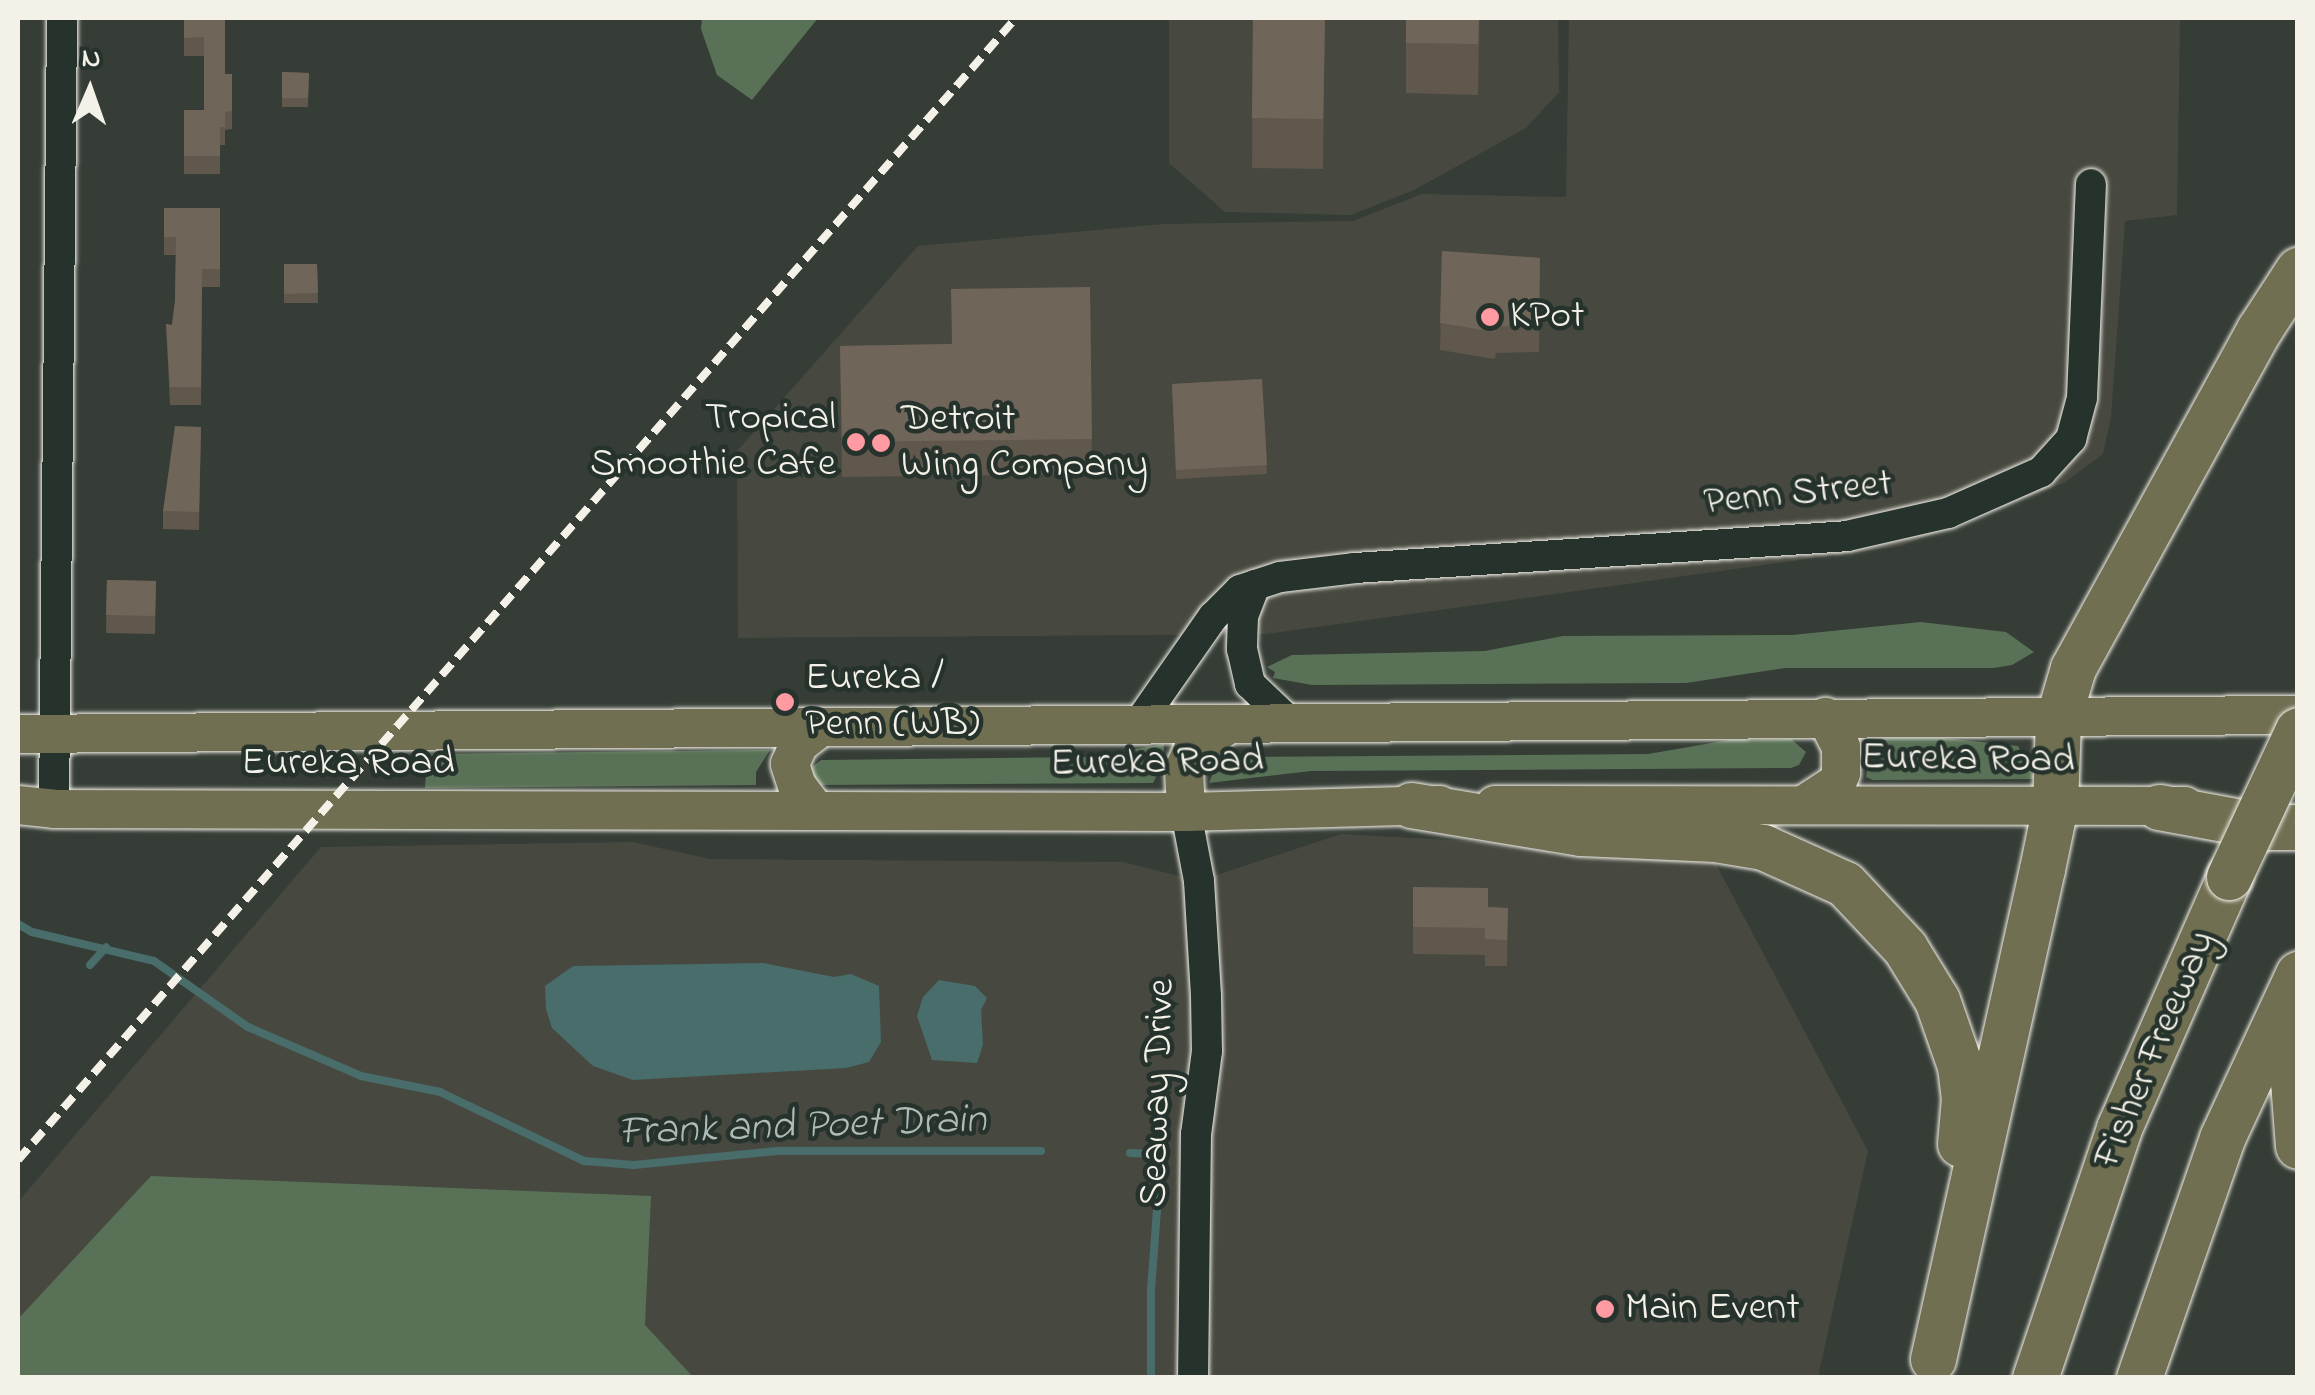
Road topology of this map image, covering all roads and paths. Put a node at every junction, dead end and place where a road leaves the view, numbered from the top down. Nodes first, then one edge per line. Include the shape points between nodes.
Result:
1 (62, 18) edge
2 (2090, 184) dead end
3 (2298, 270) edge
4 (1255, 586) junction
5 (2298, 715) edge
6 (1826, 717) junction
7 (2058, 720) junction
8 (1291, 723) junction
9 (1138, 724) junction
10 (1229, 724) junction
11 (821, 726) junction
12 (2298, 730) edge
13 (18, 734) edge
14 (55, 734) junction
15 (1805, 804) junction
16 (1411, 805) junction
17 (2298, 805) edge
18 (2054, 806) junction
19 (36, 807) edge
20 (2159, 807) junction
21 (816, 810) junction
22 (1186, 812) junction
23 (2298, 826) edge
24 (2298, 974) edge
25 (2298, 1058) edge
26 (2298, 1146) edge
27 (1931, 1368) edge
28 (1193, 1378) edge
29 (2034, 1378) edge
30 (2139, 1378) edge

1 - 14 street
2 - 4 street, Penn Street via 2082,398 2071,439 2041,472 1996,495 1846,536 1355,568
3 - 7 highway via 2092,628
4 - 8 street via 1243,617 1250,684
4 - 9 street, Penn Street via 1240,590 1213,617
5 - 7 main road, Eureka Road
6 - 7 main road, Eureka Road
6 - 8 main road, Eureka Road
6 - 15 main road via 1841,747 1841,774 1837,784
7 - 18 highway
8 - 10 main road, Eureka Road
9 - 10 main road, Eureka Road
9 - 11 main road, Eureka Road
10 - 22 main road via 1194,748 1184,768
11 - 14 main road, Eureka Road
11 - 21 main road via 799,744 790,764 796,786
12 - 29 highway, Fisher Freeway, bridge via 2119,1128
13 - 14 main road, Eureka Road
14 - 19 street
15 - 16 main road, Eureka Road
15 - 18 main road, Eureka Road
16 - 22 main road, Eureka Road
16 - 27 highway via 1581,833 1763,848 1845,884 1872,910 1920,970 1960,1066 1962,1129
17 - 20 main road, Eureka Road
18 - 20 main road, Eureka Road
18 - 27 highway
19 - 21 main road, Eureka Road
20 - 23 highway
21 - 22 main road, Eureka Road
22 - 28 street, Seaway Drive via 1200,882 1206,1033 1195,1165
24 - 30 highway via 2222,1138
25 - 26 highway via 2292,1081

